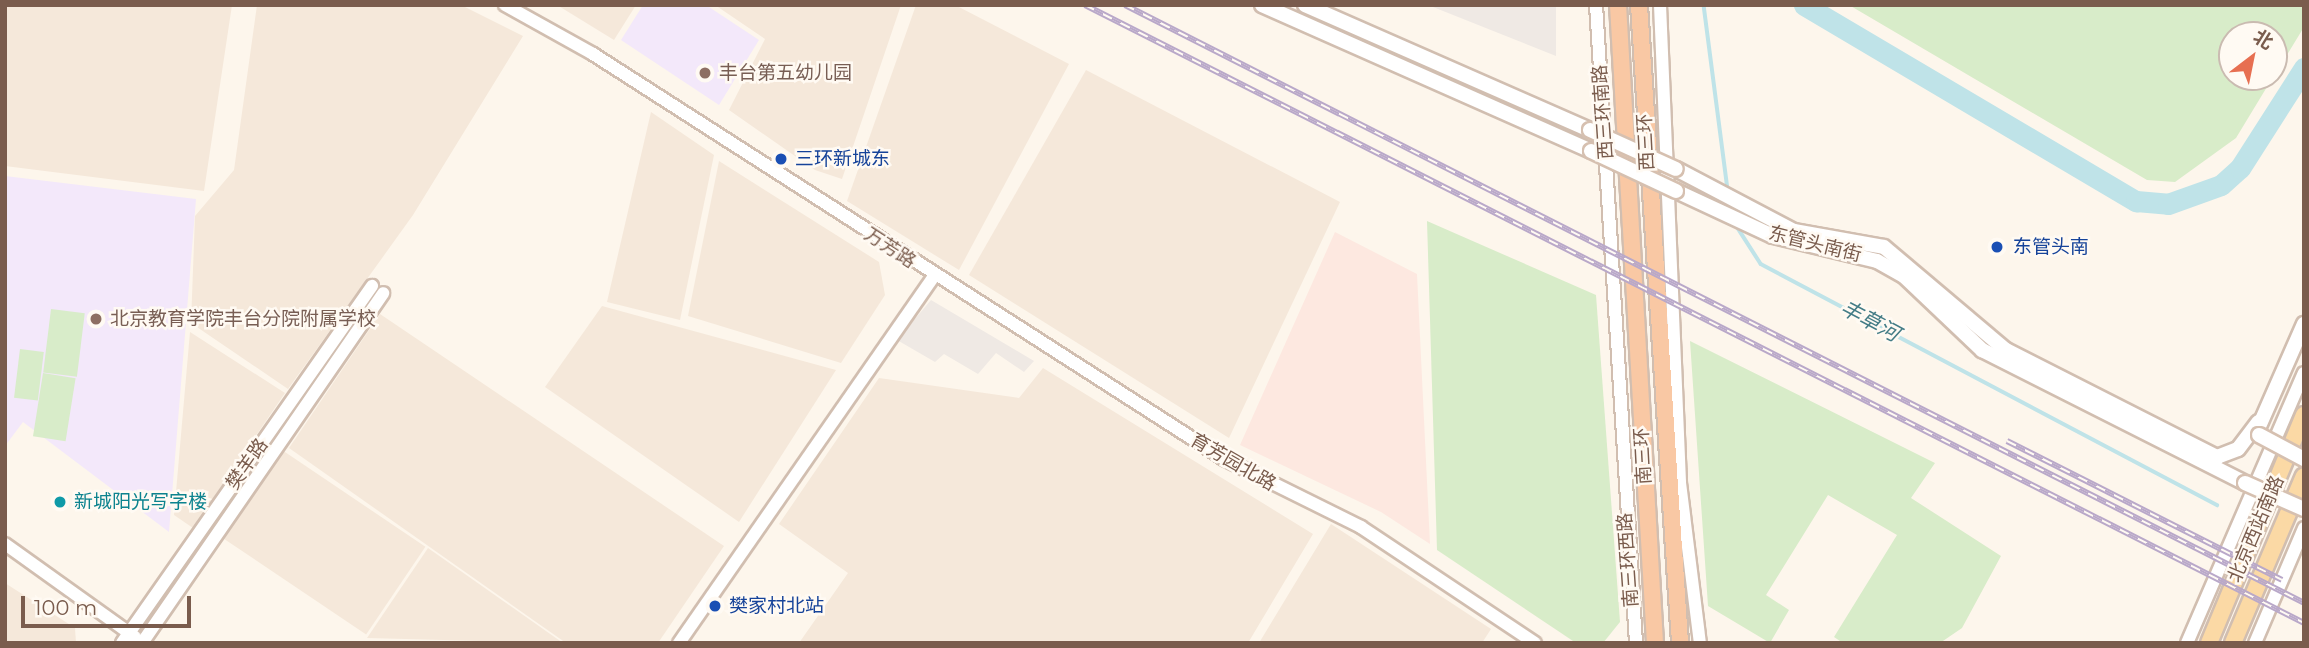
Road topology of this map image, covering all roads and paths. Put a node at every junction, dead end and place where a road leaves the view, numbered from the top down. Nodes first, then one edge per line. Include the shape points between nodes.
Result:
1 (505, 5) edge
2 (1262, 5) edge
3 (1305, 5) edge
4 (1596, 5) edge
5 (1618, 5) edge
6 (1639, 5) edge
7 (1660, 5) edge
8 (1632, 269) joint
9 (933, 277) junction
10 (1653, 280) joint
11 (1614, 310) joint
12 (2304, 324) edge
13 (2304, 373) edge
14 (2304, 415) edge
15 (2258, 428) junction
16 (2304, 459) edge
17 (2304, 476) edge
18 (2304, 509) edge
19 (2304, 528) edge
20 (5, 544) edge
21 (125, 638) edge
22 (143, 642) edge
23 (1635, 642) edge
24 (679, 643) edge
25 (1535, 643) edge
26 (1655, 643) edge
27 (1680, 643) edge
28 (1700, 643) edge
29 (2187, 643) edge
30 (2208, 643) edge
31 (2234, 643) edge
32 (2255, 643) edge

1 - 9 street, 万芳路 via 593,54
2 - 18 main road, 东管头南街, bridge via 1745,223 1799,244 1877,261 1904,276 1982,349
3 - 15 main road, 东管头南街, bridge via 1676,169 1794,230 1884,247 2006,350 2217,457 2238,449
4 - 11 street, 西三环南路
5 - 8 highway, 西三环
6 - 10 highway, 西三环
7 - 28 street via 1681,496
8 - 26 highway, 南三环
9 - 24 street, 万芳路
9 - 25 street, 育芳园北路 via 1247,472 1361,527
10 - 27 highway, 南三环
11 - 23 street, 南三环西路
12 - 15 main road, 东管头南街
13 - 29 street
14 - 30 main road, 北京西站南路
15 - 16 main road, bridge
17 - 31 main road, 北京西站南路
19 - 32 street
20 - 21 street
21 - 22 street
21 - 22 street, 樊羊路 via 378,289

